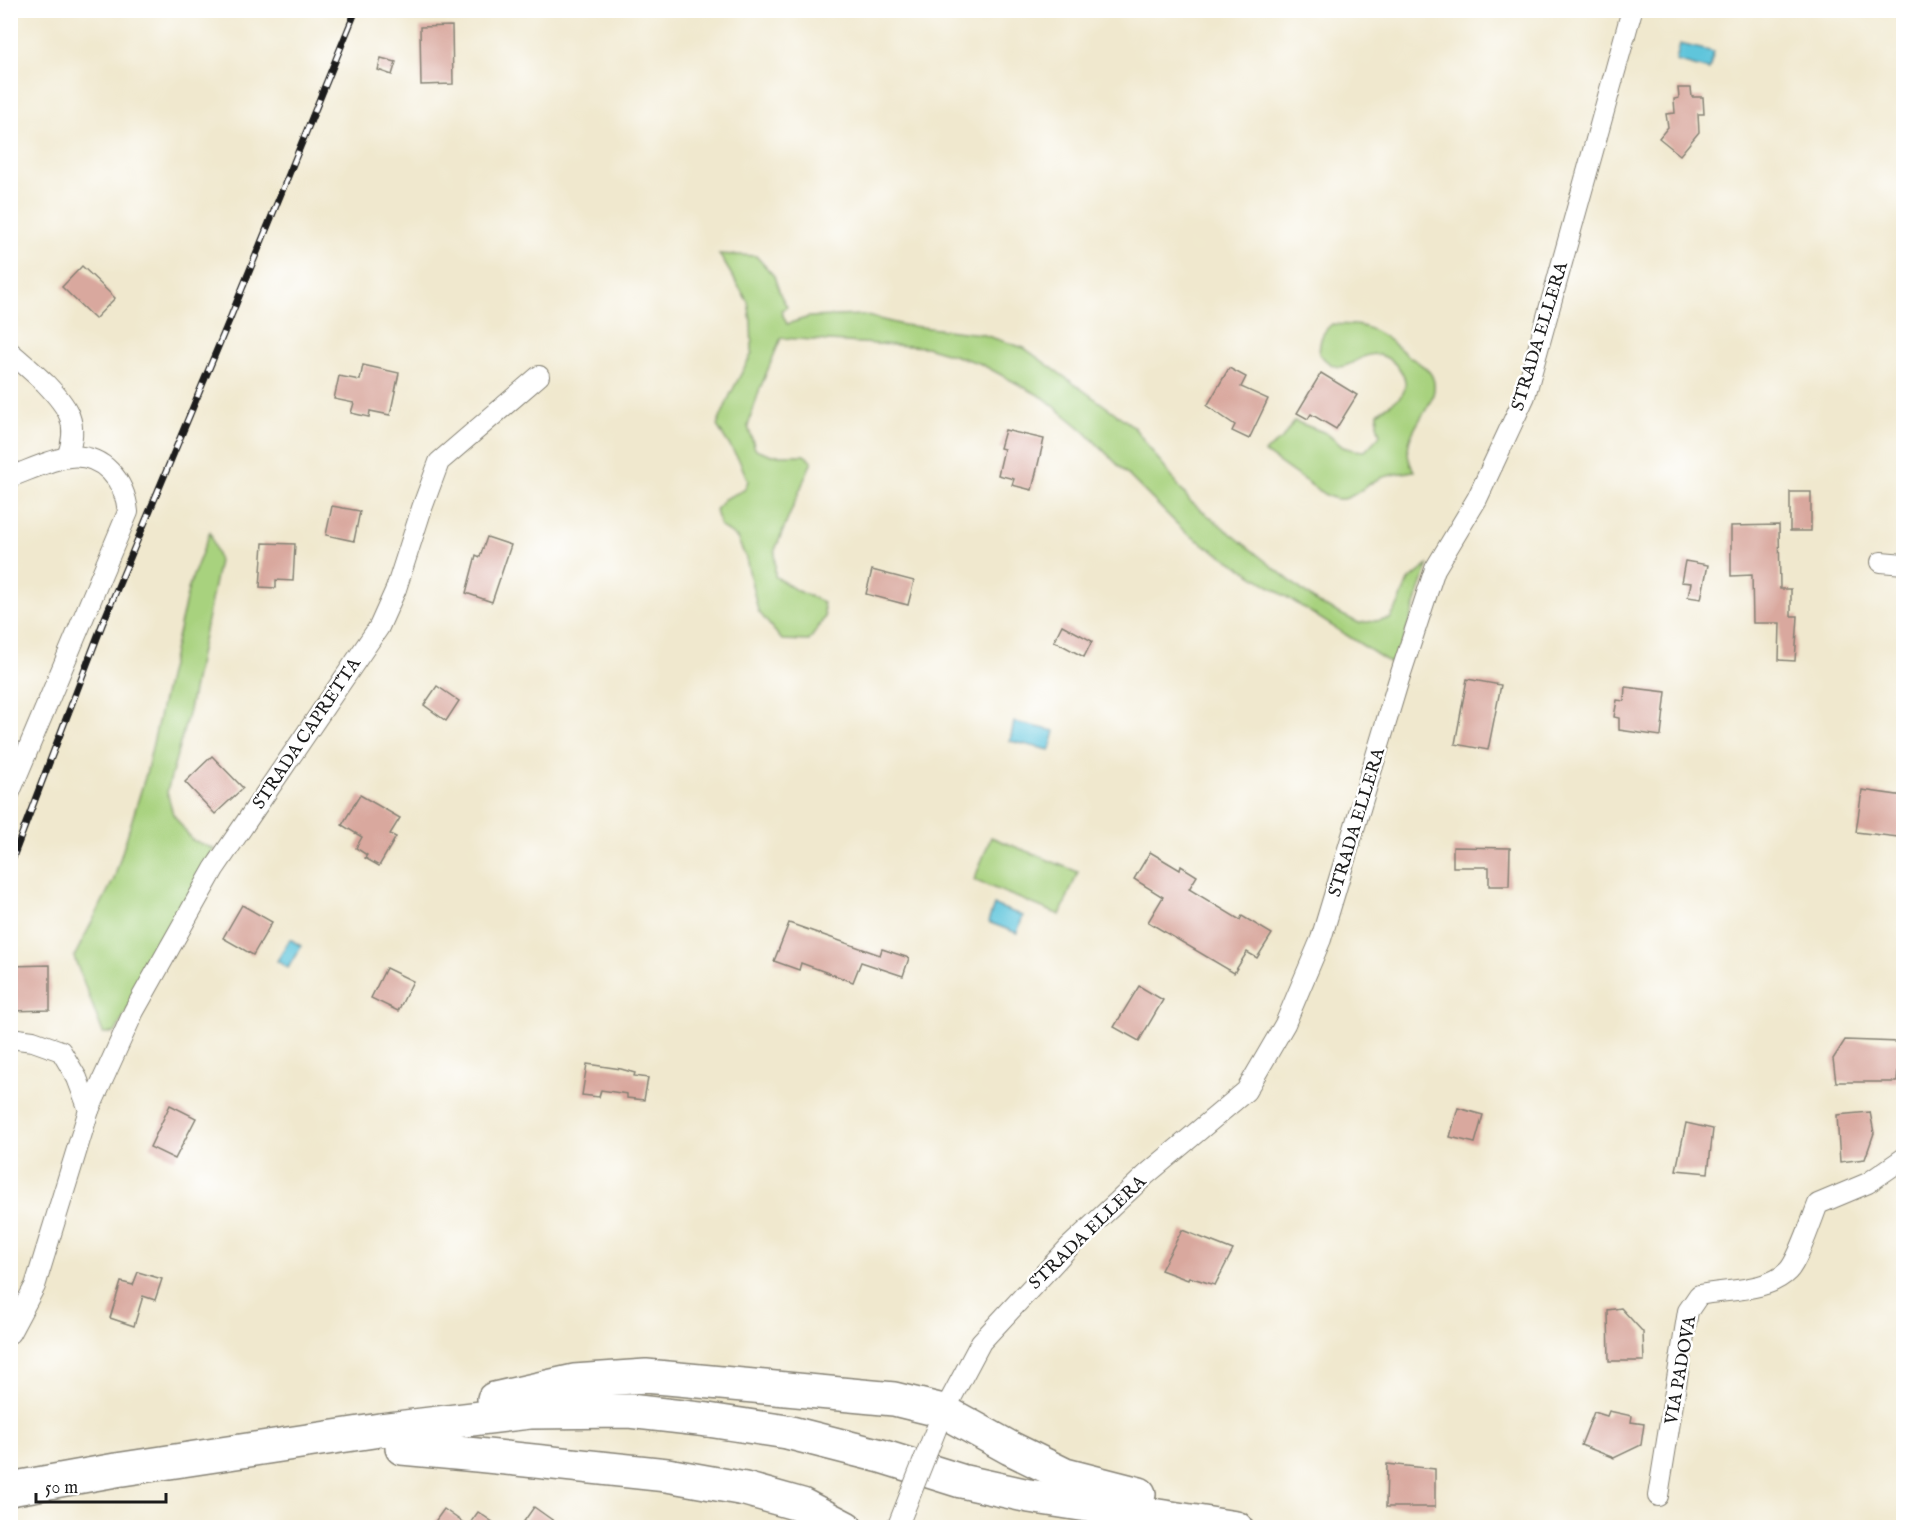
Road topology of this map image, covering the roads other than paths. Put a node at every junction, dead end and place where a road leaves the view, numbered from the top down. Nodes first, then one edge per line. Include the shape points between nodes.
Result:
1 (1632, 10) edge
2 (10, 351) edge
3 (539, 376) dead end
4 (67, 457) junction
5 (10, 477) edge
6 (1881, 562) dead end
7 (1904, 564) edge
8 (10, 792) edge
9 (10, 1038) edge
10 (89, 1110) junction
11 (1904, 1158) edge
12 (10, 1333) edge
13 (940, 1419) junction
14 (391, 1439) junction
15 (10, 1489) edge
16 (1658, 1496) dead end
17 (10, 1509) edge
18 (846, 1527) edge
19 (897, 1527) edge
20 (1094, 1527) edge
21 (1235, 1527) edge

1 - 13 street, STRADA ELLERA via 1525,396 1477,499 1435,569 1321,939 1285,1024 1246,1091 1070,1246 981,1342
2 - 4 street via 66,407 73,426
3 - 10 street, STRADA CAPRETTA via 439,462 379,627 214,869 134,1011
4 - 5 street
4 - 8 street via 87,458 106,467 120,482 128,512
6 - 7 street
9 - 10 street via 61,1051
10 - 12 street, STRADA CAPRETTA via 35,1286
11 - 16 street, VIA PADOVA via 1868,1183 1818,1204 1789,1271 1774,1281 1699,1294 1688,1311
13 - 14 highway via 894,1399 646,1376 574,1381 407,1416
13 - 19 street, STRADA ELLERA, bridge
13 - 21 highway via 1065,1474 1186,1507
14 - 15 highway via 116,1470
14 - 17 highway
14 - 18 highway via 477,1455 667,1476 745,1489 802,1505
14 - 20 highway via 600,1430 677,1434 772,1449 1015,1515
14 - 21 highway via 530,1412 641,1412 788,1432 1029,1496

